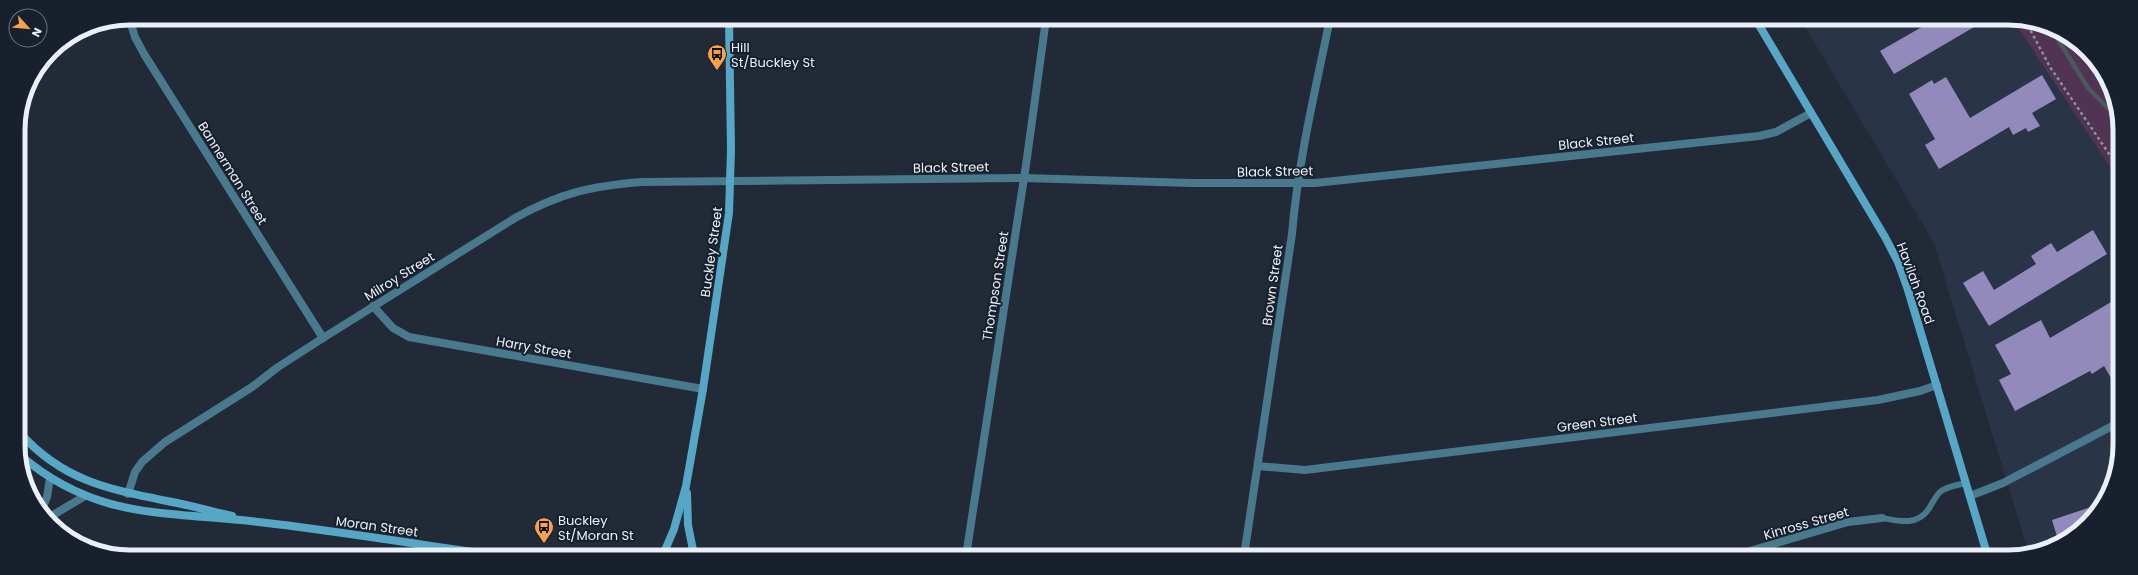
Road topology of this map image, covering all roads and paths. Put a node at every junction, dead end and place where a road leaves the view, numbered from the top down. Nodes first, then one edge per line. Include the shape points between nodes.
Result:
1 (131, 25) edge
2 (730, 25) edge
3 (1045, 25) edge
4 (1329, 25) edge
5 (1759, 25) edge
6 (2029, 27) edge
7 (1811, 112) junction
8 (2113, 160) edge
9 (1024, 178) junction
10 (731, 182) junction
11 (1297, 183) junction
12 (373, 306) junction
13 (323, 338) junction
14 (1937, 385) junction
15 (703, 389) junction
16 (2113, 426) edge
17 (25, 438) edge
18 (26, 460) edge
19 (1258, 466) junction
20 (50, 478) junction
21 (1966, 482) junction
22 (686, 486) junction
23 (128, 494) junction
24 (85, 496) junction
25 (1970, 496) junction
26 (44, 504) edge
27 (53, 515) edge
28 (1882, 518) joint
29 (258, 522) junction
30 (450, 550) edge
31 (665, 550) edge
32 (693, 550) edge
33 (967, 550) edge
34 (1245, 550) edge
35 (1753, 550) edge
36 (1986, 550) edge

1 - 13 street, Bannerman Street via 144,54
2 - 10 street, Buckley Street
3 - 9 street, Thompson Street
4 - 11 street, Brown Street
5 - 7 street, Havilah Road
6 - 8 path via 2050,67
7 - 11 street, Black Street via 1776,132 1759,136
7 - 14 street, Havilah Road via 1898,262
9 - 10 street, Black Street
9 - 11 street, Black Street
9 - 33 street, Thompson Street
10 - 12 street, Milroy Street via 642,182 597,186 564,195 516,218
10 - 15 street, Buckley Street via 729,213
11 - 19 street, Brown Street via 1292,234
12 - 13 street, Milroy Street
12 - 15 street, Harry Street via 393,328 409,337
13 - 23 street, Milroy Street via 151,452 135,472
14 - 19 street, Green Street via 1878,400 1313,469
14 - 21 street, Havilah Road
15 - 22 street, Buckley Street
16 - 25 street via 2003,483
17 - 23 street, Moran Street via 43,456 70,474
18 - 20 street, Moran Street
19 - 34 street, Brown Street
20 - 24 street, Moran Street
20 - 26 street
21 - 25 street, Havilah Road
21 - 28 lane, Kinross Street via 1940,492 1928,510 1918,519 1904,522
22 - 31 street, Buckley Street
22 - 32 street, Buckley Street via 688,526
23 - 29 street, Moran Street
24 - 27 street
24 - 29 street, Moran Street via 117,506 165,514
25 - 36 street, Havilah Road
28 - 35 street, Kinross Street via 1848,522
29 - 30 street, Moran Street

